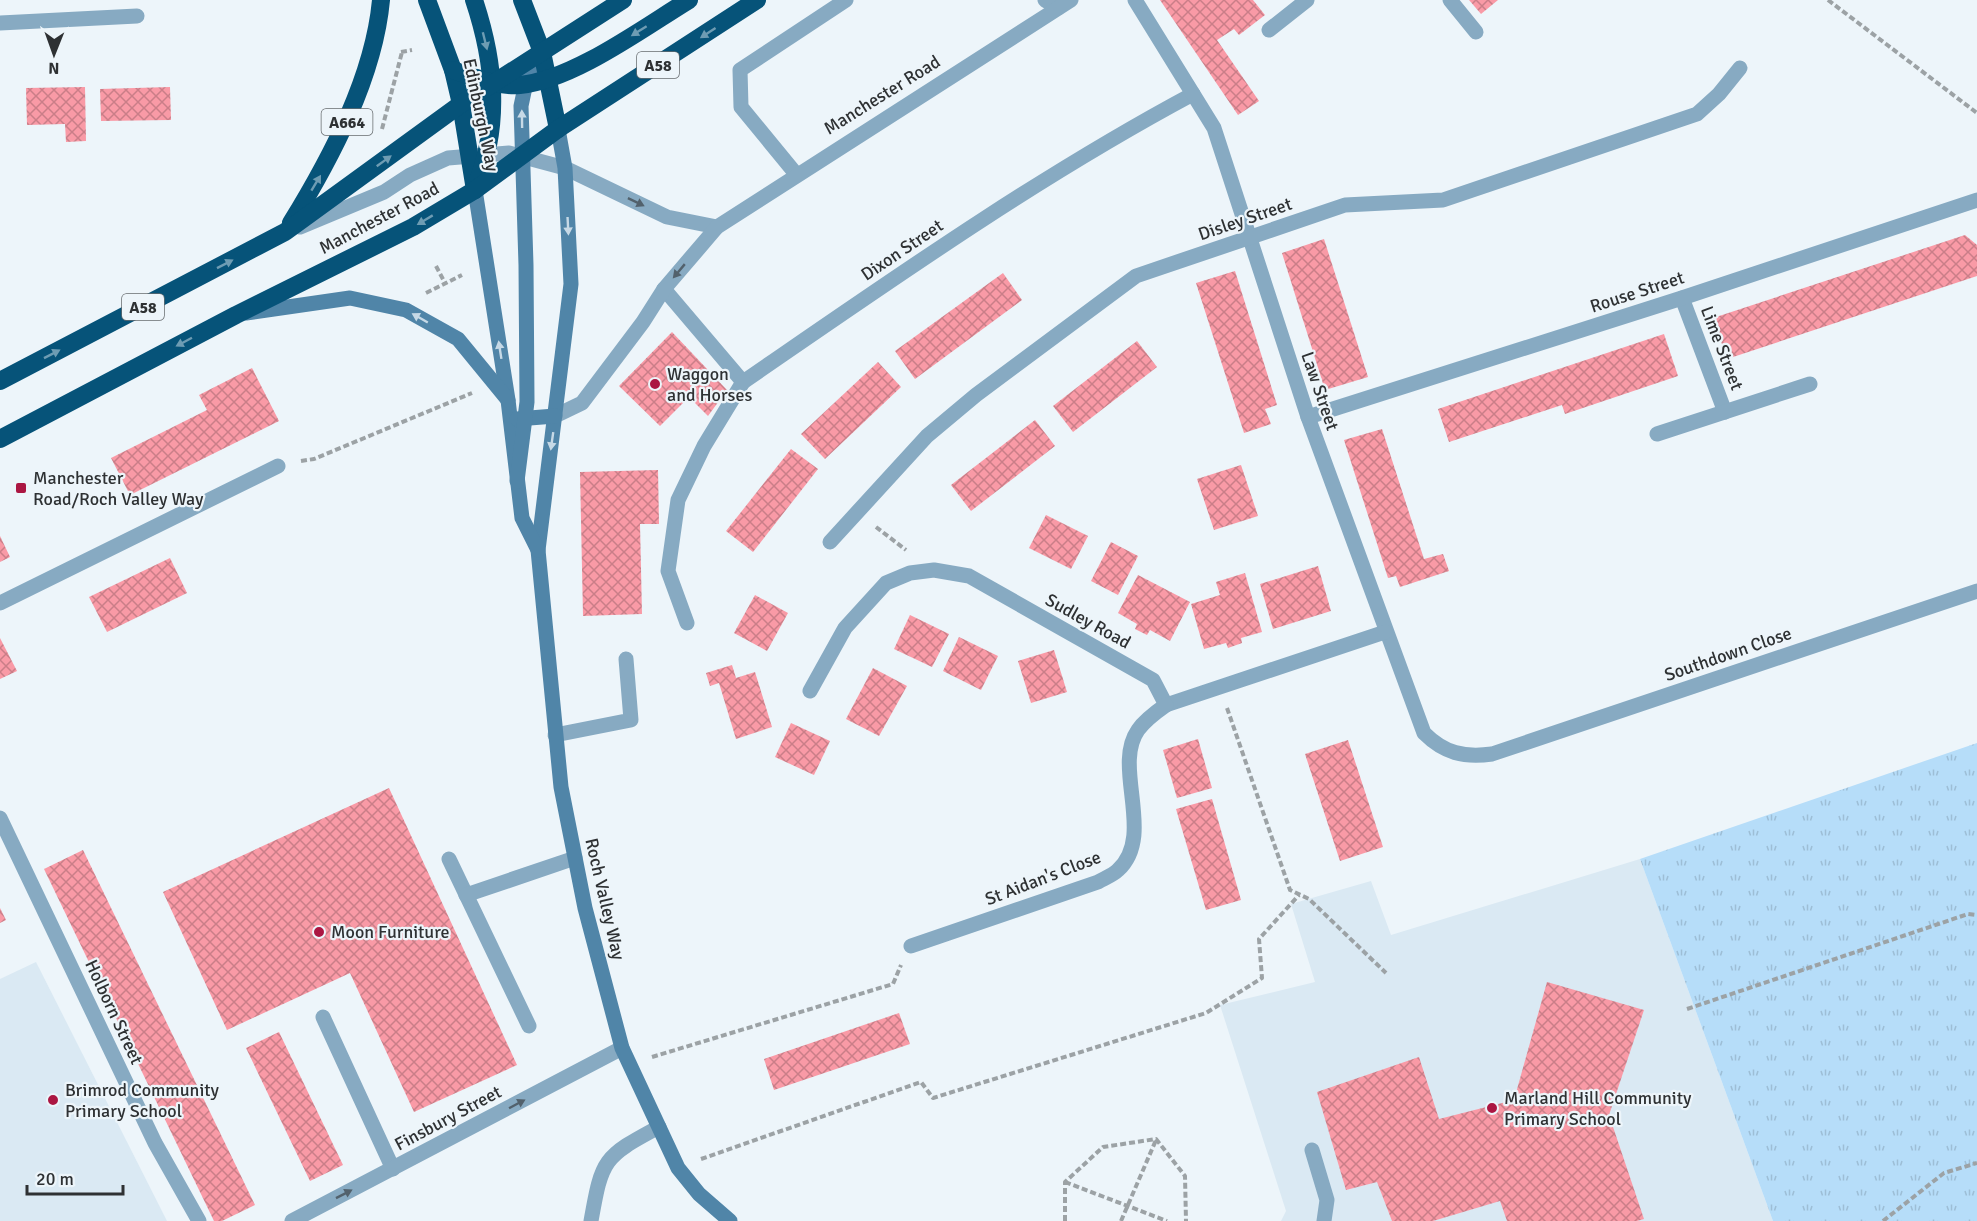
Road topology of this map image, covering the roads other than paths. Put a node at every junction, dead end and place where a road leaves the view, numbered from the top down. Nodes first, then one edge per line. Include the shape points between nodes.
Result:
1 (381, 0) edge
2 (427, 0) edge
3 (474, 0) edge
4 (522, 0) edge
5 (623, 0) edge
6 (688, 0) edge
7 (757, 0) edge
8 (846, 0) edge
9 (1135, 0) edge
10 (1307, 0) edge
11 (1450, 0) edge
12 (1058, 3) edge
13 (137, 16) dead end
14 (0, 23) edge
15 (1269, 30) dead end
16 (1476, 32) dead end
17 (542, 52) junction
18 (1740, 68) dead end
19 (453, 70) junction
20 (548, 79) junction
21 (494, 83) junction
22 (526, 84) junction
23 (1193, 94) junction
24 (461, 104) junction
25 (558, 129) junction
26 (478, 156) junction
27 (522, 156) junction
28 (565, 168) junction
29 (796, 174) junction
30 (475, 190) junction
31 (1977, 200) edge
32 (717, 227) junction
33 (285, 232) junction
34 (1250, 238) junction
35 (664, 289) junction
36 (1682, 298) junction
37 (236, 315) junction
38 (0, 381) edge
39 (743, 382) junction
40 (1810, 384) dead end
41 (508, 400) junction
42 (1725, 412) junction
43 (555, 416) junction
44 (1308, 417) junction
45 (517, 419) junction
46 (1657, 434) dead end
47 (0, 439) edge
48 (278, 466) road end
49 (830, 542) dead end
50 (538, 550) junction
51 (1977, 591) edge
52 (0, 603) edge
53 (687, 623) dead end
54 (1386, 632) junction
55 (626, 659) dead end
56 (810, 691) dead end
57 (1166, 705) junction
58 (555, 735) junction
59 (1492, 754) joint
60 (1, 821) edge
61 (575, 858) junction
62 (449, 859) dead end
63 (466, 895) junction
64 (911, 946) road end
65 (323, 1017) dead end
66 (529, 1026) dead end
67 (622, 1048) junction
68 (659, 1127) junction
69 (1312, 1150) dead end
70 (393, 1169) junction
71 (199, 1221) edge
72 (292, 1221) edge
73 (591, 1221) edge
74 (730, 1221) edge
75 (1324, 1221) edge

33 -> 1 highway, A664 via 320,177 350,115 379,23
2 - 19 highway, Edinburgh Way
3 -> 21 highway, Edinburgh Way
4 - 17 highway
5 - 17 highway, Manchester Road / A58
6 -> 20 highway via 605,51
7 -> 25 highway, Manchester Road / A58
8 - 29 street via 740,70 741,107
9 - 23 street, Law Street
10 - 15 street
11 - 16 street
12 - 29 street, Manchester Road
13 - 14 street
17 - 20 highway
17 - 21 highway, Manchester Road / A58
17 - 22 main road via 528,73
18 - 34 street, Disley Street via 1696,114 1443,201 1345,205
19 - 21 highway
19 - 24 highway, Edinburgh Way
20 - 22 highway
20 - 25 highway
21 - 22 highway
21 - 24 highway, Manchester Road / A58
21 - 26 highway, Edinburgh Way
27 -> 22 main road via 521,106
23 - 34 street, Law Street via 1214,128
23 - 39 street, Dixon Street via 941,246
24 - 26 highway, Edinburgh Way
33 -> 24 highway, Manchester Road / A58
25 - 27 highway, Manchester Road
25 - 28 main road
26 - 27 street
26 - 30 highway, Edinburgh Way
26 - 33 street via 448,158 384,192
27 - 28 street
27 - 30 highway, Manchester Road
27 - 45 main road via 527,289
28 -> 32 street via 667,217
28 -> 43 main road via 571,284
29 - 32 street, Manchester Road
30 -> 37 highway, Manchester Road via 413,227
41 -> 30 main road
31 - 36 street, Rouse Street
32 -> 35 street, Manchester Road
38 -> 33 highway, Manchester Road / A58
34 - 44 street, Law Street
34 - 49 street, Disley Street via 1136,276 935,429
35 - 39 street
35 - 43 street, Manchester Road via 582,403
36 - 42 street, Lime Street
36 - 44 street, Rouse Street
41 -> 37 main road via 458,339 406,310 350,298
37 -> 47 highway, Manchester Road
39 - 53 street via 704,446 678,500 668,571
40 - 42 street, Lime Street
41 - 45 main road
42 - 46 street, Lime Street
43 - 45 main road
43 -> 50 main road
44 - 54 street, Law Street
45 - 50 main road via 517,481 522,519
48 - 52 street
50 - 58 main road, Roch Valley Way
51 - 59 street, Southdown Close
54 - 57 street
54 - 59 street, Law Street via 1424,733 1436,746 1452,753 1472,757
55 - 58 street via 631,720
56 - 57 street, Sudley Road via 845,627 886,584 910,573 934,570 969,576 1153,680
57 - 64 street, St Aidan's Close via 1137,731 1132,745 1129,768 1134,831 1129,854 1119,869 1098,882
58 - 61 main road, Roch Valley Way
60 - 71 street, Holborn Street via 154,1143
61 - 63 street
61 - 67 main road, Roch Valley Way
62 - 63 street
63 - 66 street
65 - 70 street
67 - 68 main road, Roch Valley Way
70 -> 67 street, Finsbury Street
68 - 73 street via 611,1157 599,1175
68 - 74 main road, Roch Valley Way via 678,1168 699,1194
69 - 75 street via 1327,1200
72 -> 70 street, Finsbury Street

